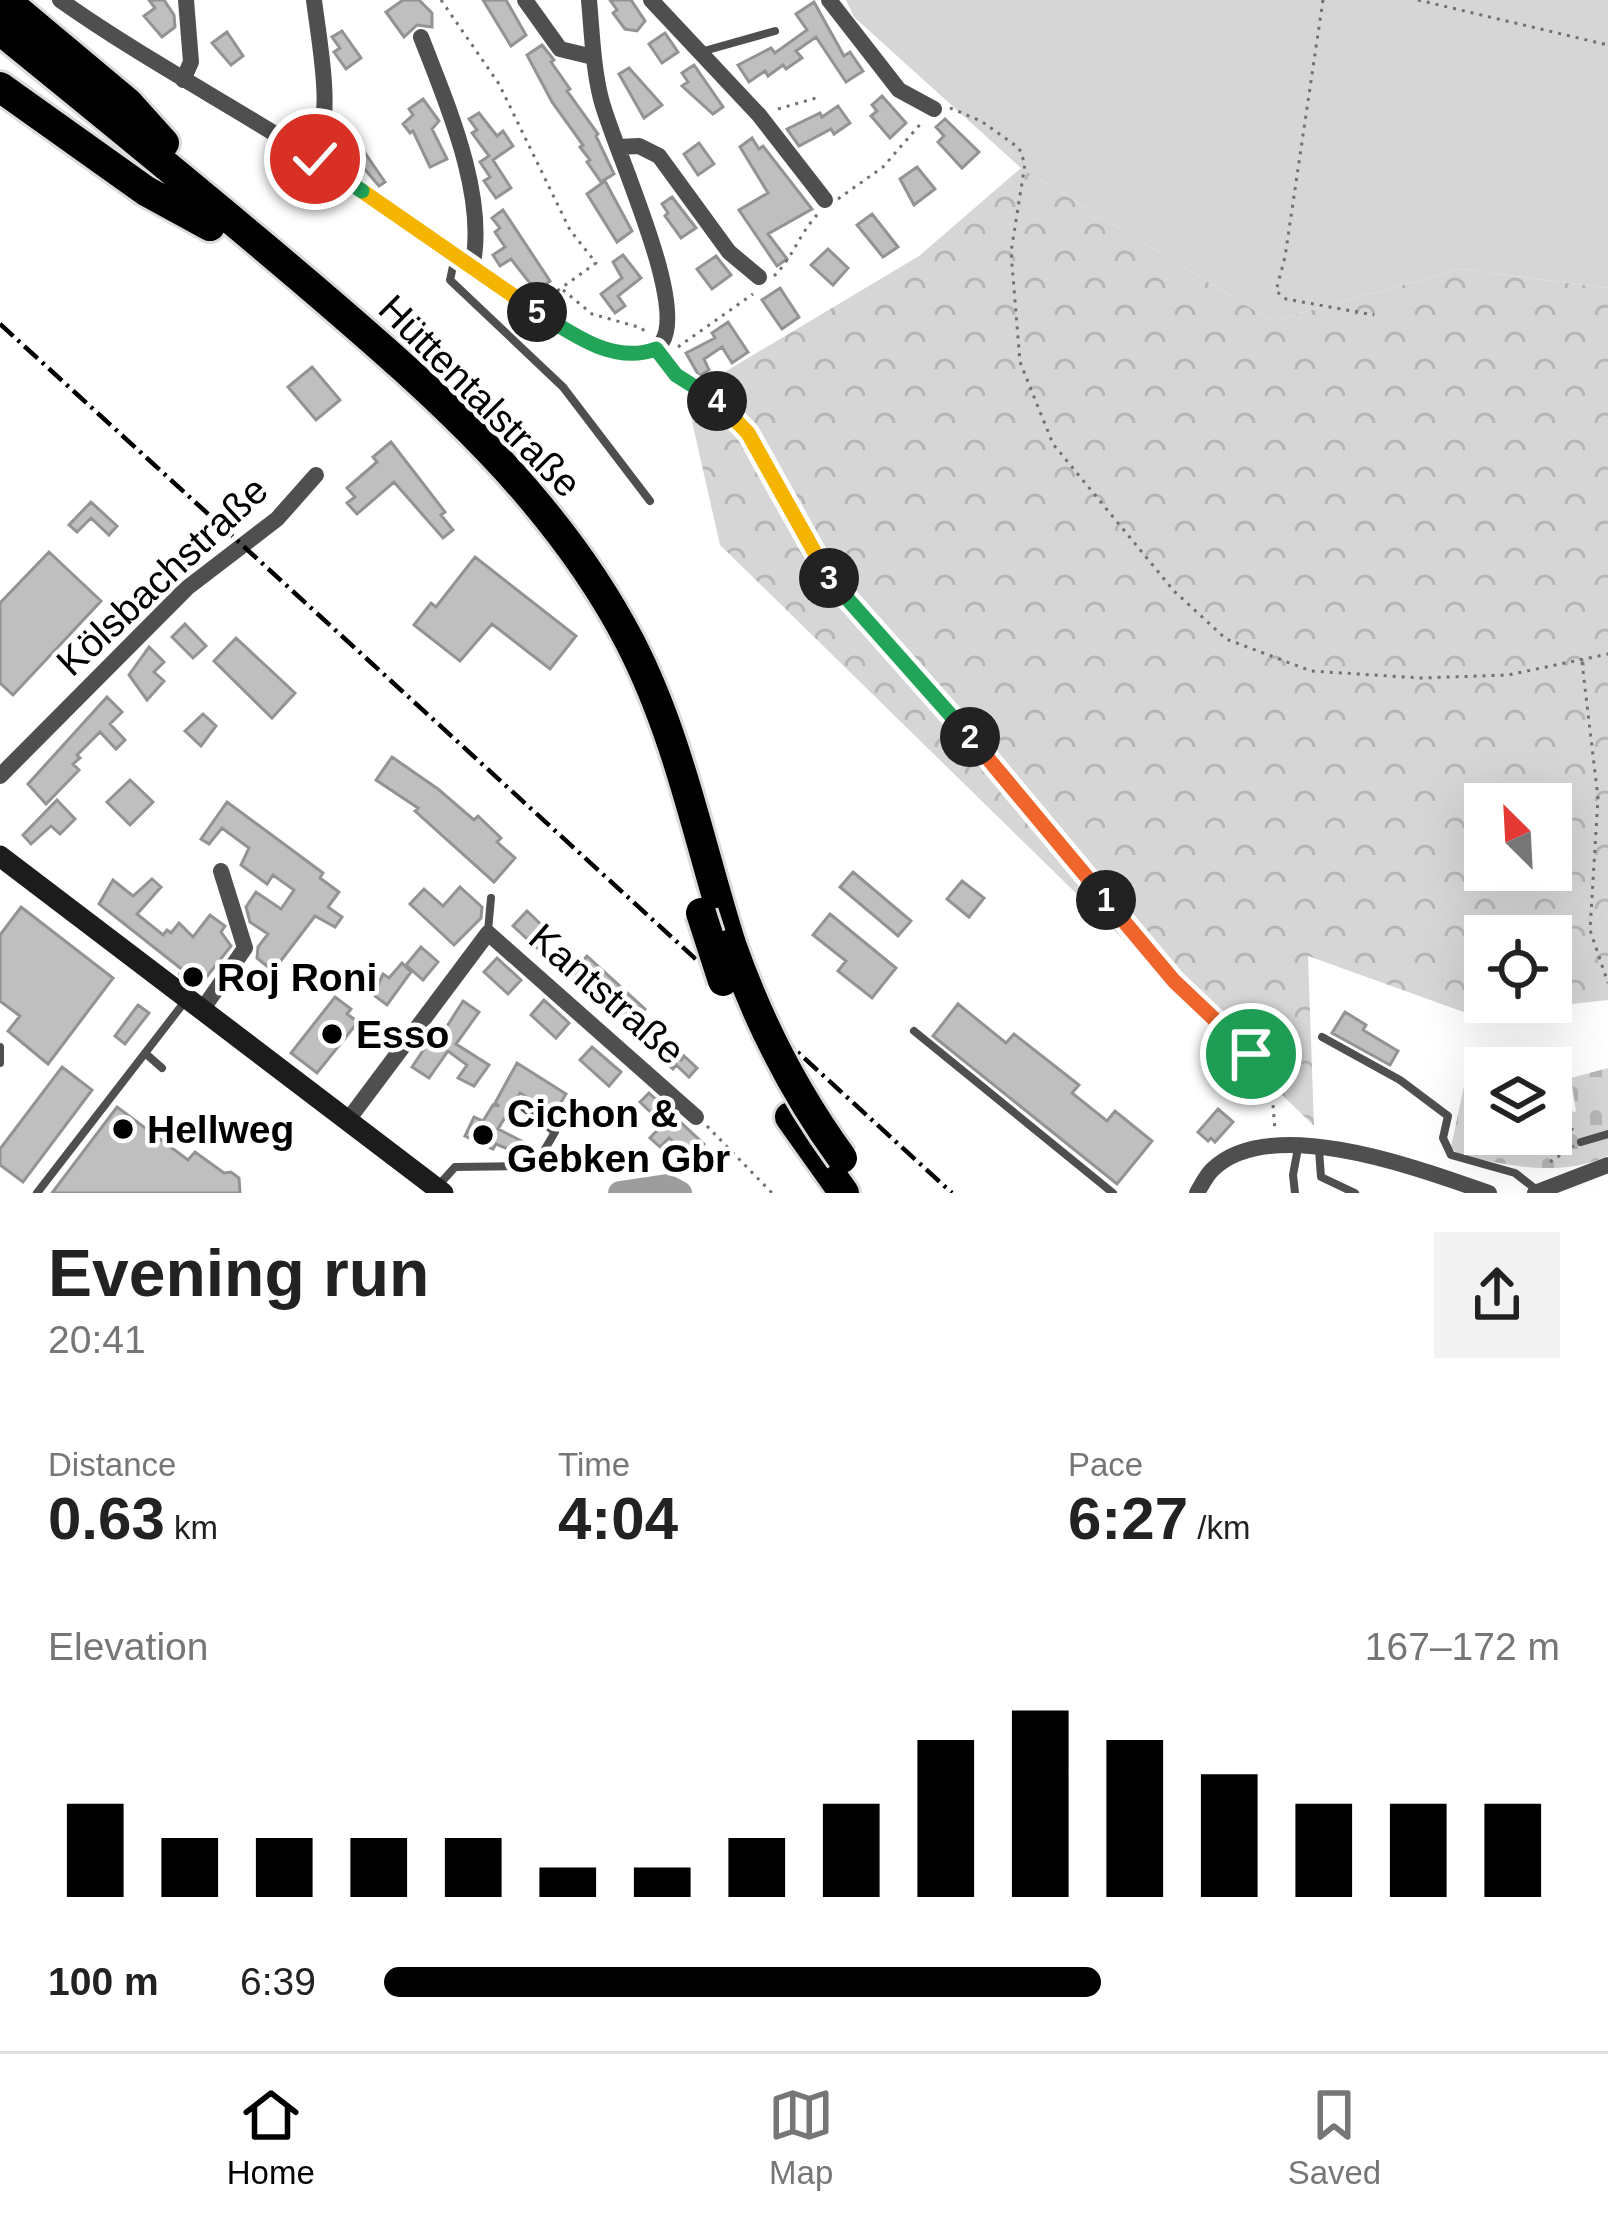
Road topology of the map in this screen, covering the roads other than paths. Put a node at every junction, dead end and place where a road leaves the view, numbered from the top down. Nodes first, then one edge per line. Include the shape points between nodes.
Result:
1 (5, 0) edge
2 (60, 0) edge
3 (186, 0) edge
4 (314, 0) edge
5 (525, 0) edge
6 (589, 0) edge
7 (651, 0) edge
8 (830, 0) edge
9 (0, 29) edge
10 (775, 31) dead end
11 (421, 37) dead end
12 (703, 52) junction
13 (0, 56) edge
14 (593, 57) junction
15 (183, 80) junction
16 (0, 87) edge
17 (940, 107) road end
18 (618, 146) junction
19 (315, 159) junction
20 (821, 208) road end
21 (217, 219) junction
22 (456, 256) junction
23 (472, 268) junction
24 (759, 278) dead end
25 (659, 353) junction
26 (725, 406) road end
27 (316, 475) dead end
28 (650, 501) dead end
29 (0, 776) edge
30 (1, 858) edge
31 (221, 871) dead end
32 (491, 898) dead end
33 (488, 933) junction
34 (195, 1005) junction
35 (914, 1031) dead end
36 (1322, 1037) dead end
37 (0, 1047) edge
38 (145, 1053) junction
39 (0, 1063) edge
40 (162, 1067) dead end
41 (524, 1108) dead end
42 (696, 1117) road end
43 (348, 1120) junction
44 (1608, 1134) edge
45 (1581, 1142) road end
46 (1299, 1146) junction
47 (1319, 1148) junction
48 (1603, 1170) edge
49 (440, 1190) edge
50 (1537, 1192) edge
51 (38, 1193) edge
52 (844, 1193) edge
53 (870, 1193) edge
54 (1113, 1193) edge
55 (1196, 1193) edge
56 (1295, 1193) edge
57 (1354, 1193) edge
58 (1489, 1193) edge

1 - 21 highway via 128,103
2 - 15 street
3 - 15 street via 191,62
4 - 19 street via 323,82
5 - 14 street via 560,50
6 - 14 street
7 - 12 street
8 - 17 street via 899,90
9 - 21 highway, Hüttentalstraße
10 - 12 lane
11 - 23 street via 463,159 479,238
12 - 20 street via 768,113
13 - 21 highway, Hüttentalstraße
14 - 18 street
15 - 19 street
16 - 21 highway via 146,191
18 - 24 street via 659,156 729,252
18 - 25 street via 666,299
19 - 22 street
21 - 52 highway, Hüttentalstraße, bridge via 470,457 568,575 634,699 739,1021 790,1117
21 - 53 highway, Hüttentalstraße, bridge via 352,322 484,444 584,563 653,692 758,1013
22 - 23 street
22 - 28 lane via 450,280 563,387
23 - 25 street via 616,354
25 - 26 lane via 676,375
27 - 29 street, Kölsbachstraße via 278,519 187,588
30 - 34 main road
31 - 34 street via 244,948
32 - 33 lane
33 - 42 street, Kantstraße
33 - 43 street, Kantstraße
34 - 38 lane
34 - 43 main road
35 - 54 lane
36 - 50 lane via 1448,1116 1443,1138 1450,1155 1515,1173
37 - 39 lane
38 - 40 lane
38 - 51 lane
41 - 49 lane via 555,1132 535,1166 455,1167
43 - 49 main road
44 - 45 lane
46 - 47 street
46 - 55 street via 1246,1150 1213,1168
46 - 56 lane
47 - 57 lane via 1321,1177
47 - 58 street via 1411,1166
48 - 50 street

